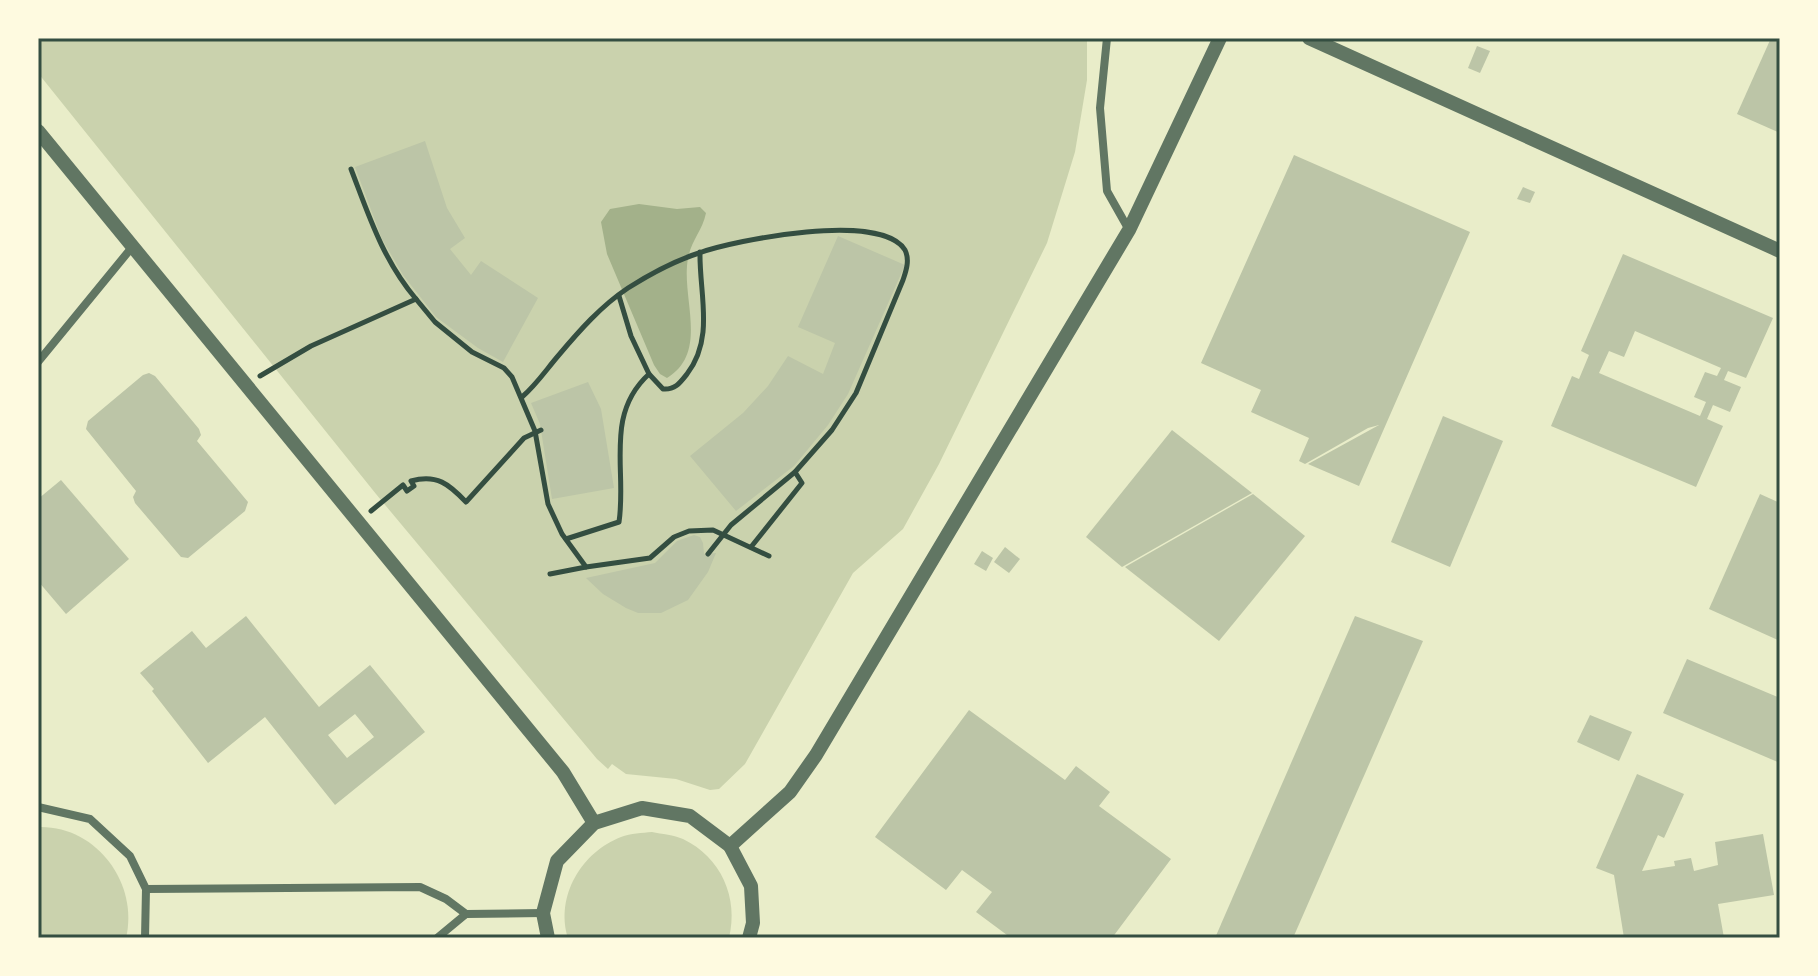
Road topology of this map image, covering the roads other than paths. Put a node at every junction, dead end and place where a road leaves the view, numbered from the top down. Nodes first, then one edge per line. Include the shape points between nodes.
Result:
1 (1107, 38) edge
2 (1220, 38) edge
3 (1309, 38) edge
4 (38, 131) edge
5 (1129, 230) junction
6 (133, 246) junction
7 (1780, 251) edge
8 (38, 362) edge
9 (38, 807) edge
10 (594, 823) junction
11 (730, 846) junction
12 (146, 889) junction
13 (543, 913) junction
14 (466, 914) junction
15 (145, 938) edge
16 (437, 938) edge
17 (548, 938) edge
18 (749, 938) edge

1 - 5 street via 1100,108 1107,191
2 - 5 street
3 - 7 street
4 - 6 street
5 - 11 street via 816,755 790,792
6 - 8 street
6 - 10 street via 563,772
9 - 12 street via 90,819 130,856
10 - 11 street via 642,808 690,816
10 - 13 street via 557,861
11 - 18 street via 751,886
12 - 14 street via 420,887
12 - 15 street
13 - 14 street
13 - 17 street
14 - 16 street

